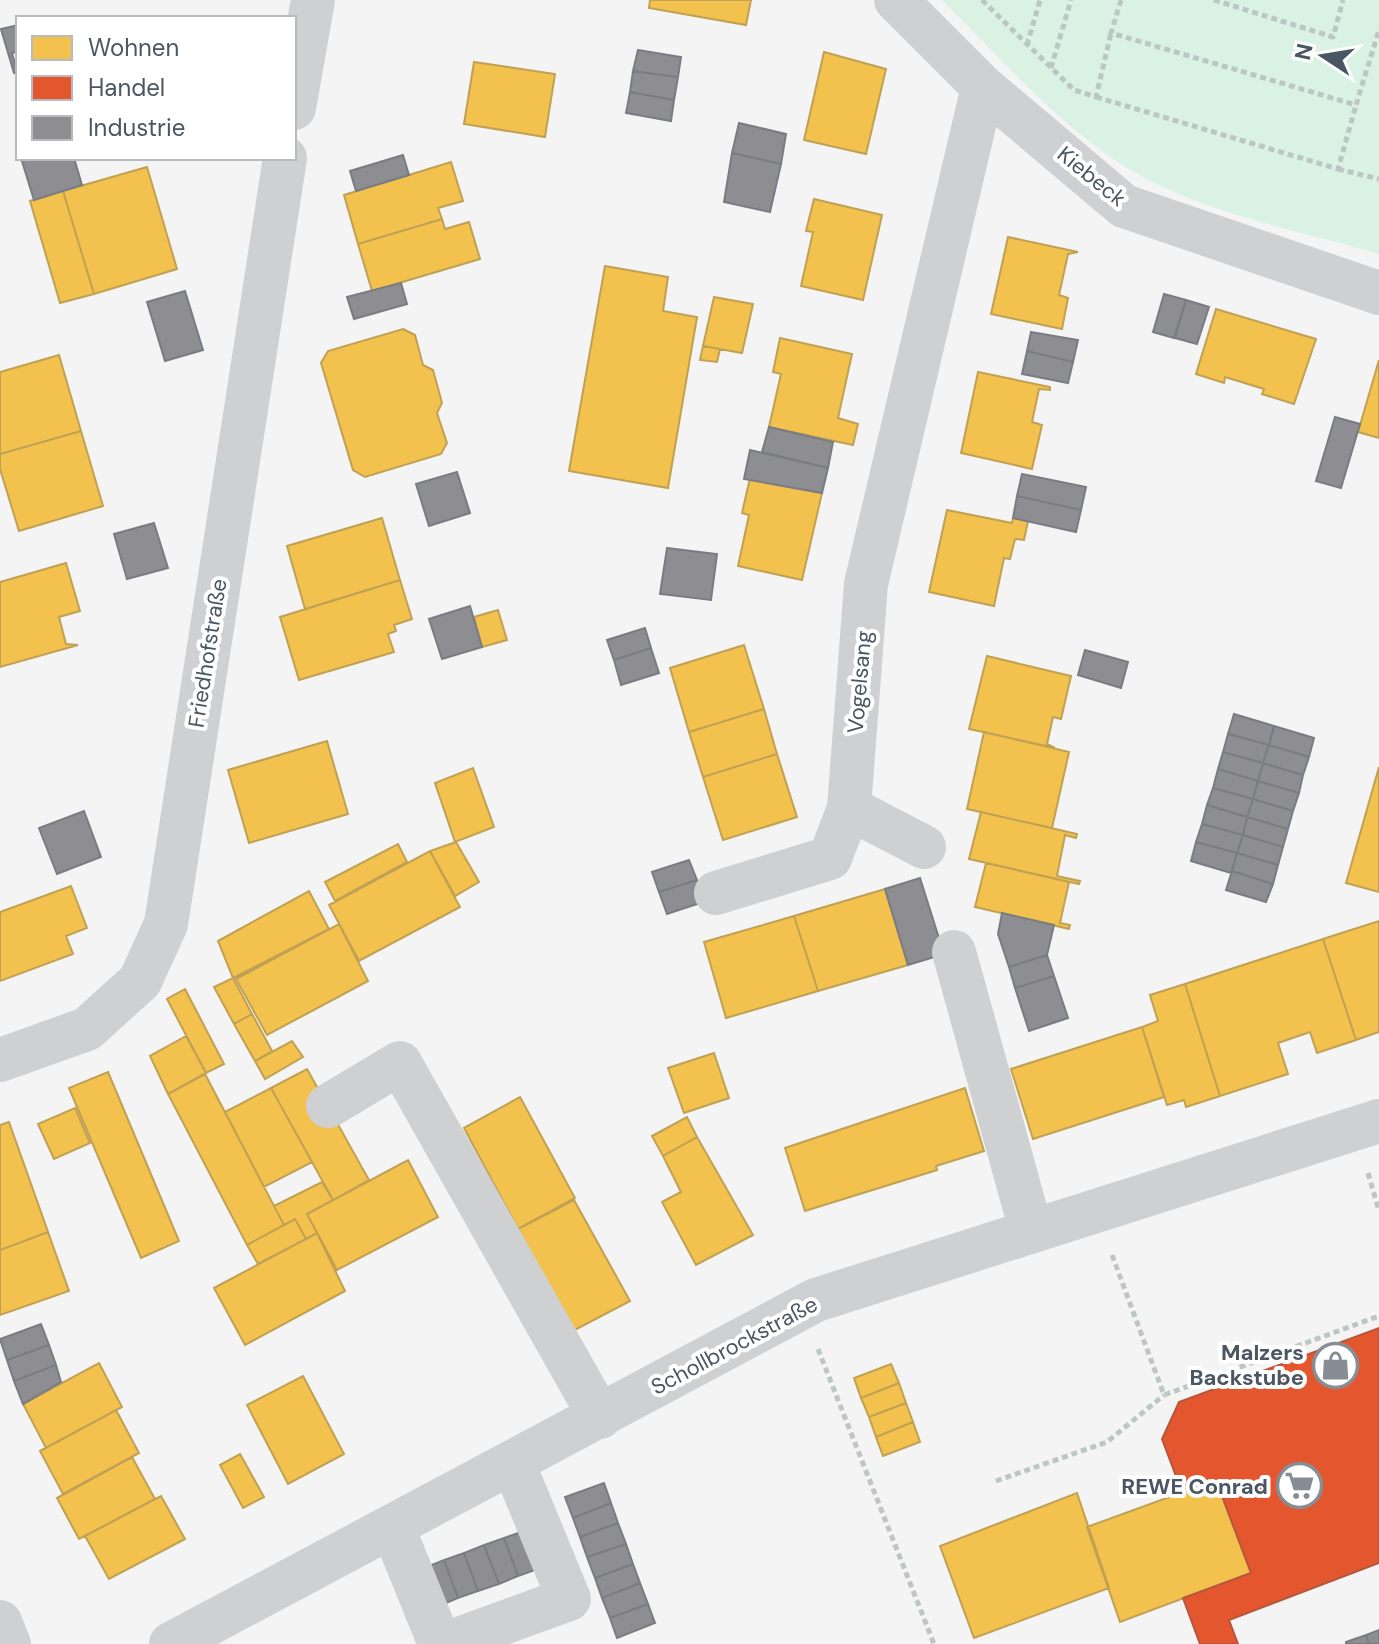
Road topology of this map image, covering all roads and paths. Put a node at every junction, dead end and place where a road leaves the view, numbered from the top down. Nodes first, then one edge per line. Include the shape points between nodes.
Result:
1 (313, 0) edge
2 (896, 0) edge
3 (982, 0) edge
4 (1040, 0) edge
5 (1071, 0) edge
6 (1121, 0) edge
7 (1214, 0) edge
8 (1343, 0) edge
9 (1379, 30) edge
10 (1111, 33) junction
11 (1027, 45) junction
12 (1051, 68) junction
13 (983, 87) junction
14 (296, 97) edge
15 (1096, 97) junction
16 (1356, 105) junction
17 (285, 160) edge
18 (1338, 169) junction
19 (1379, 179) edge
20 (1379, 293) edge
21 (849, 808) junction
22 (924, 847) dead end
23 (716, 893) dead end
24 (954, 952) dead end
25 (0, 1060) edge
26 (328, 1106) dead end
27 (1379, 1121) edge
28 (1366, 1168) dead end
29 (1379, 1211) edge
30 (1031, 1230) junction
31 (1108, 1246) dead end
32 (803, 1307) junction
33 (1379, 1316) edge
34 (1164, 1395) junction
35 (600, 1417) junction
36 (513, 1463) junction
37 (996, 1481) dead end
38 (393, 1528) junction
39 (0, 1622) edge
40 (9, 1644) edge
41 (171, 1644) edge
42 (442, 1644) edge
43 (934, 1644) edge

1 - 14 street
2 - 13 street, Kiebeck
3 - 11 path
4 - 11 path
5 - 12 path
6 - 10 path
7 - 8 path via 1333,37
9 - 16 path
10 - 15 path
10 - 16 path
11 - 12 path
12 - 15 path via 1074,90
13 - 20 street, Kiebeck via 1124,206
13 - 21 street, Vogelsang via 866,584
15 - 18 path
16 - 18 path
17 - 25 street, Friedhofstraße via 166,924 140,981 87,1029
18 - 19 path
21 - 22 street
21 - 23 street, Vogelsang via 830,858
24 - 30 street
26 - 35 street via 400,1063
27 - 30 street, Schollbrockstraße
28 - 29 path
30 - 32 street, Schollbrockstraße
31 - 34 path
32 - 35 street, Schollbrockstraße
32 - 43 path
33 - 34 path
34 - 37 path via 1107,1442
35 - 36 street, Schollbrockstraße
36 - 38 street, Schollbrockstraße
36 - 42 street via 569,1599
38 - 41 street, Schollbrockstraße
38 - 42 street
39 - 40 street

